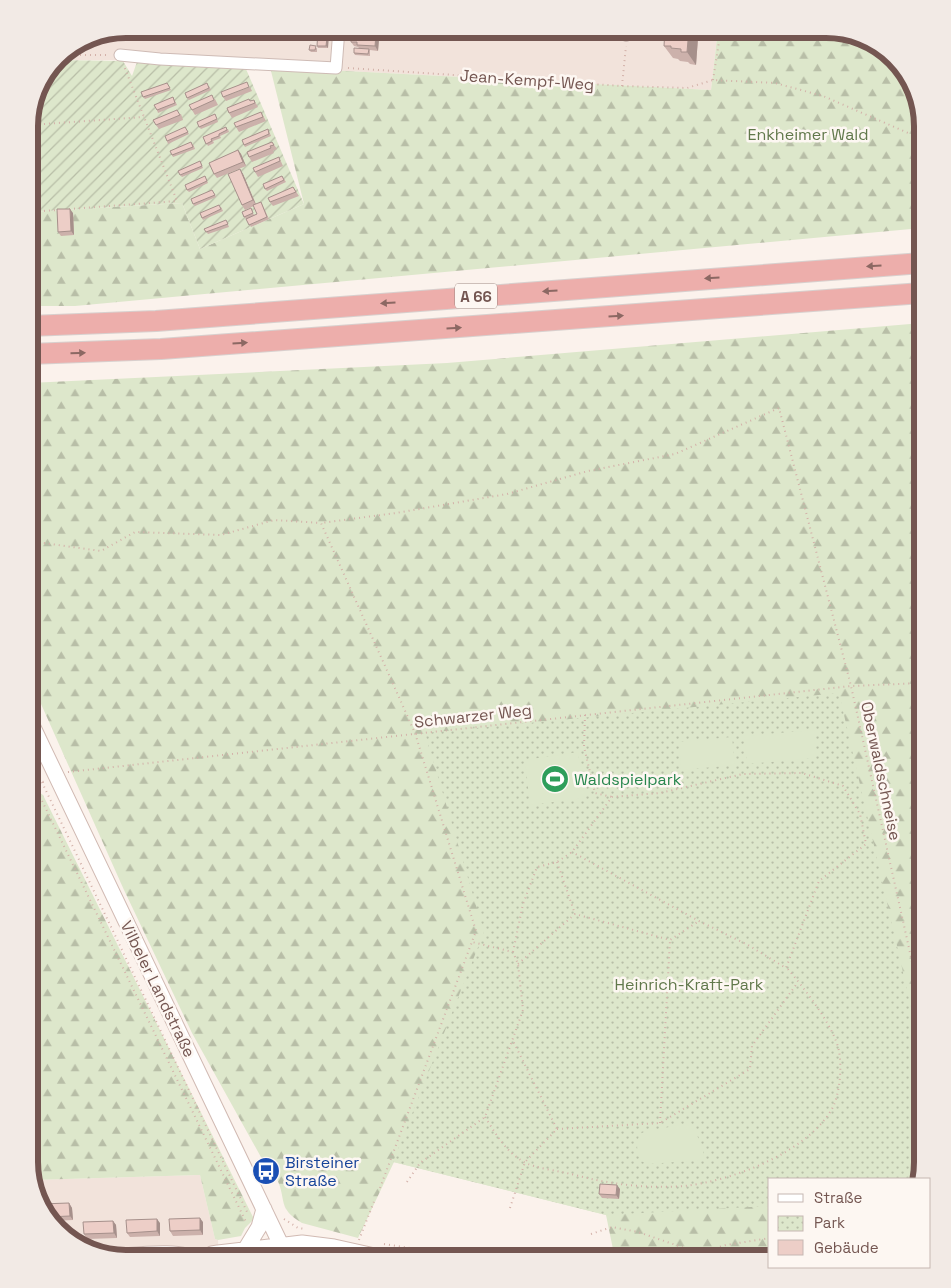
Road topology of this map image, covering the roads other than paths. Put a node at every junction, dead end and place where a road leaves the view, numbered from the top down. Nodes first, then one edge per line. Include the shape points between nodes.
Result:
1 (338, 38) edge
2 (120, 55) road end
3 (914, 264) edge
4 (914, 294) edge
5 (38, 326) edge
6 (38, 354) edge
7 (38, 738) edge
8 (264, 1209) junction
9 (314, 1244) junction
10 (245, 1250) edge
11 (284, 1250) edge
12 (289, 1250) edge
13 (344, 1250) edge

1 - 2 street via 336,68
3 -> 5 highway, A 66 via 156,321
6 -> 4 highway, A 66 via 161,349
7 - 8 main road, Vilbeler Landstraße
8 - 9 main road via 287,1231
8 - 10 main road via 257,1232
8 - 11 main road, Vilbeler Landstraße
9 - 12 main road via 296,1244
9 - 13 main road

